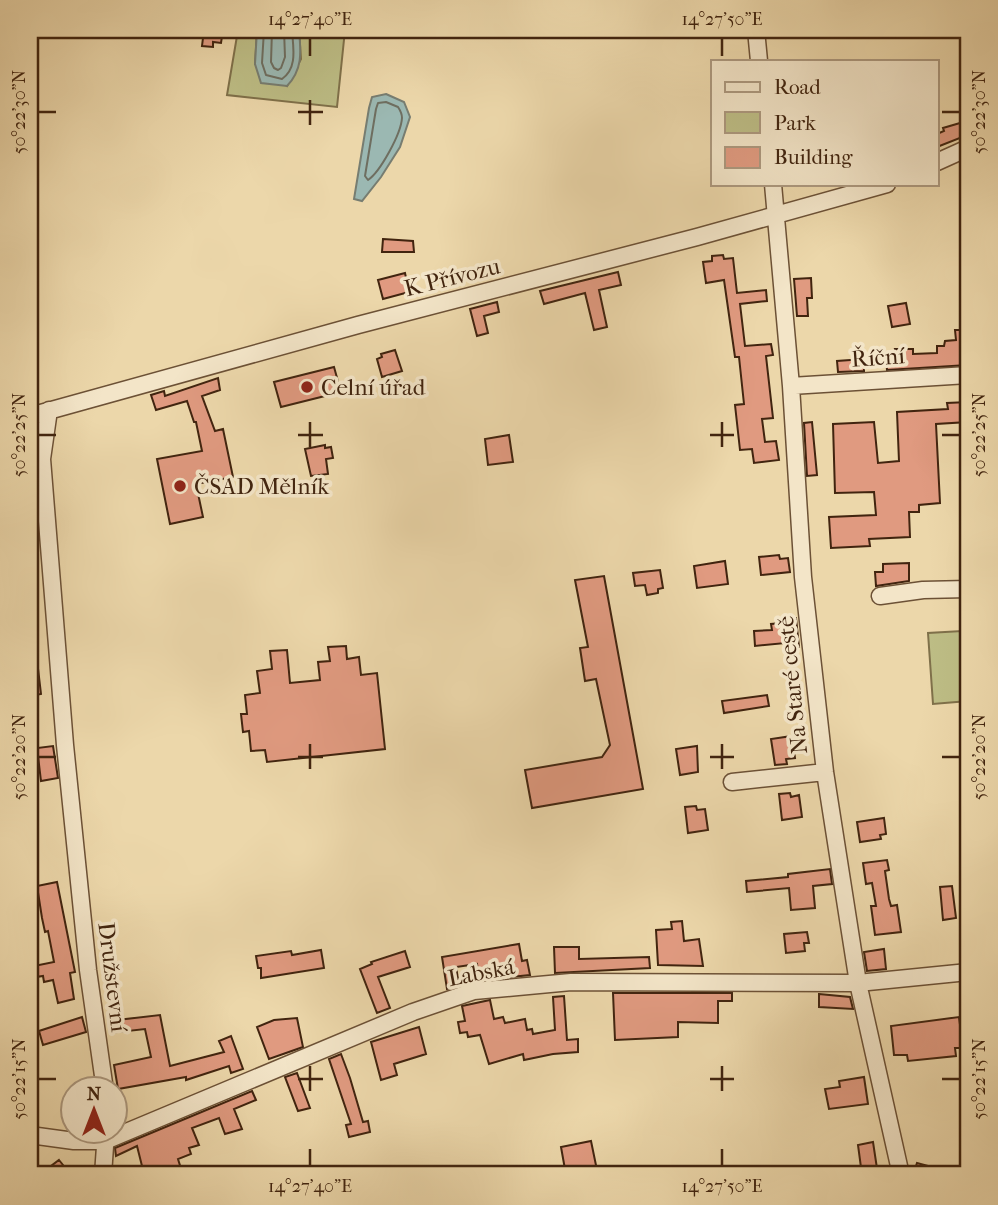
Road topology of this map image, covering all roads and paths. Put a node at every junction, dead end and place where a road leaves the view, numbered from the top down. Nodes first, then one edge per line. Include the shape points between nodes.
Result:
1 (756, 30) edge
2 (759, 60) edge
3 (968, 148) edge
4 (939, 161) edge
5 (773, 186) edge
6 (880, 186) edge
7 (776, 215) junction
8 (968, 375) edge
9 (791, 386) junction
10 (50, 410) junction
11 (30, 416) edge
12 (968, 590) edge
13 (880, 596) dead end
14 (825, 772) junction
15 (732, 782) dead end
16 (968, 972) edge
17 (858, 983) junction
18 (103, 1076) edge
19 (130, 1126) edge
20 (30, 1135) edge
21 (60, 1139) edge
22 (104, 1146) edge
23 (103, 1175) edge
24 (901, 1175) edge

1 - 2 street
3 - 4 street
5 - 7 street, Na Staré cestě
6 - 7 street, K Přívozu
7 - 9 street, Na Staré cestě
7 - 10 street, K Přívozu
8 - 9 street, Říční
9 - 14 street, Na Staré cestě via 803,577
10 - 11 street, K Přívozu
10 - 18 street, Družstevní via 42,459 63,718
12 - 13 street
14 - 15 street
14 - 17 street, Na Staré cestě
16 - 17 street, Labská
17 - 19 street, Labská via 570,982 474,991
17 - 24 street, Na Staré cestě
20 - 21 street, Labská
22 - 23 street

